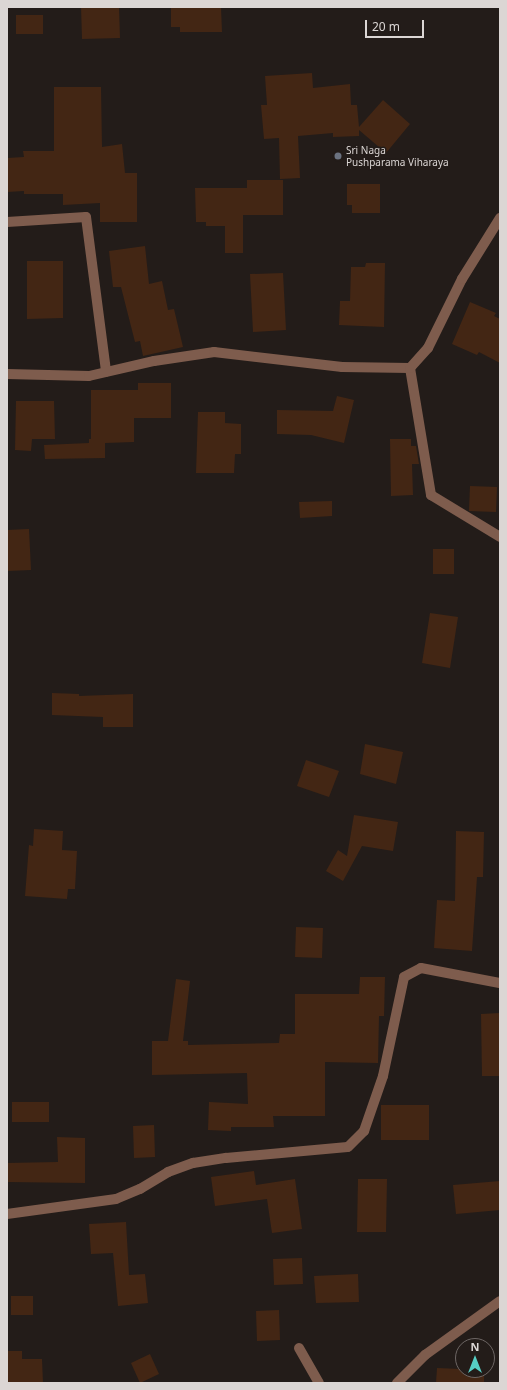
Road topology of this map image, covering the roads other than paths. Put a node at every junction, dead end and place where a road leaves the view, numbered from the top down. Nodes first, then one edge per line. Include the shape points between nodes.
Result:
1 (500, 218) edge
2 (7, 222) edge
3 (410, 368) junction
4 (106, 372) junction
5 (7, 374) edge
6 (500, 537) edge
7 (500, 983) edge
8 (7, 1214) edge
9 (500, 1301) edge
10 (299, 1348) dead end
11 (319, 1383) edge
12 (397, 1383) edge

1 - 3 street via 462,279 428,348
2 - 4 street via 86,217
3 - 4 street via 342,367 214,352 154,361
3 - 6 street via 431,495
4 - 5 street via 89,376
7 - 8 street via 421,968 404,977 383,1076 364,1131 348,1148 193,1163 168,1172 140,1189 116,1199
9 - 12 street via 425,1355
10 - 11 street

